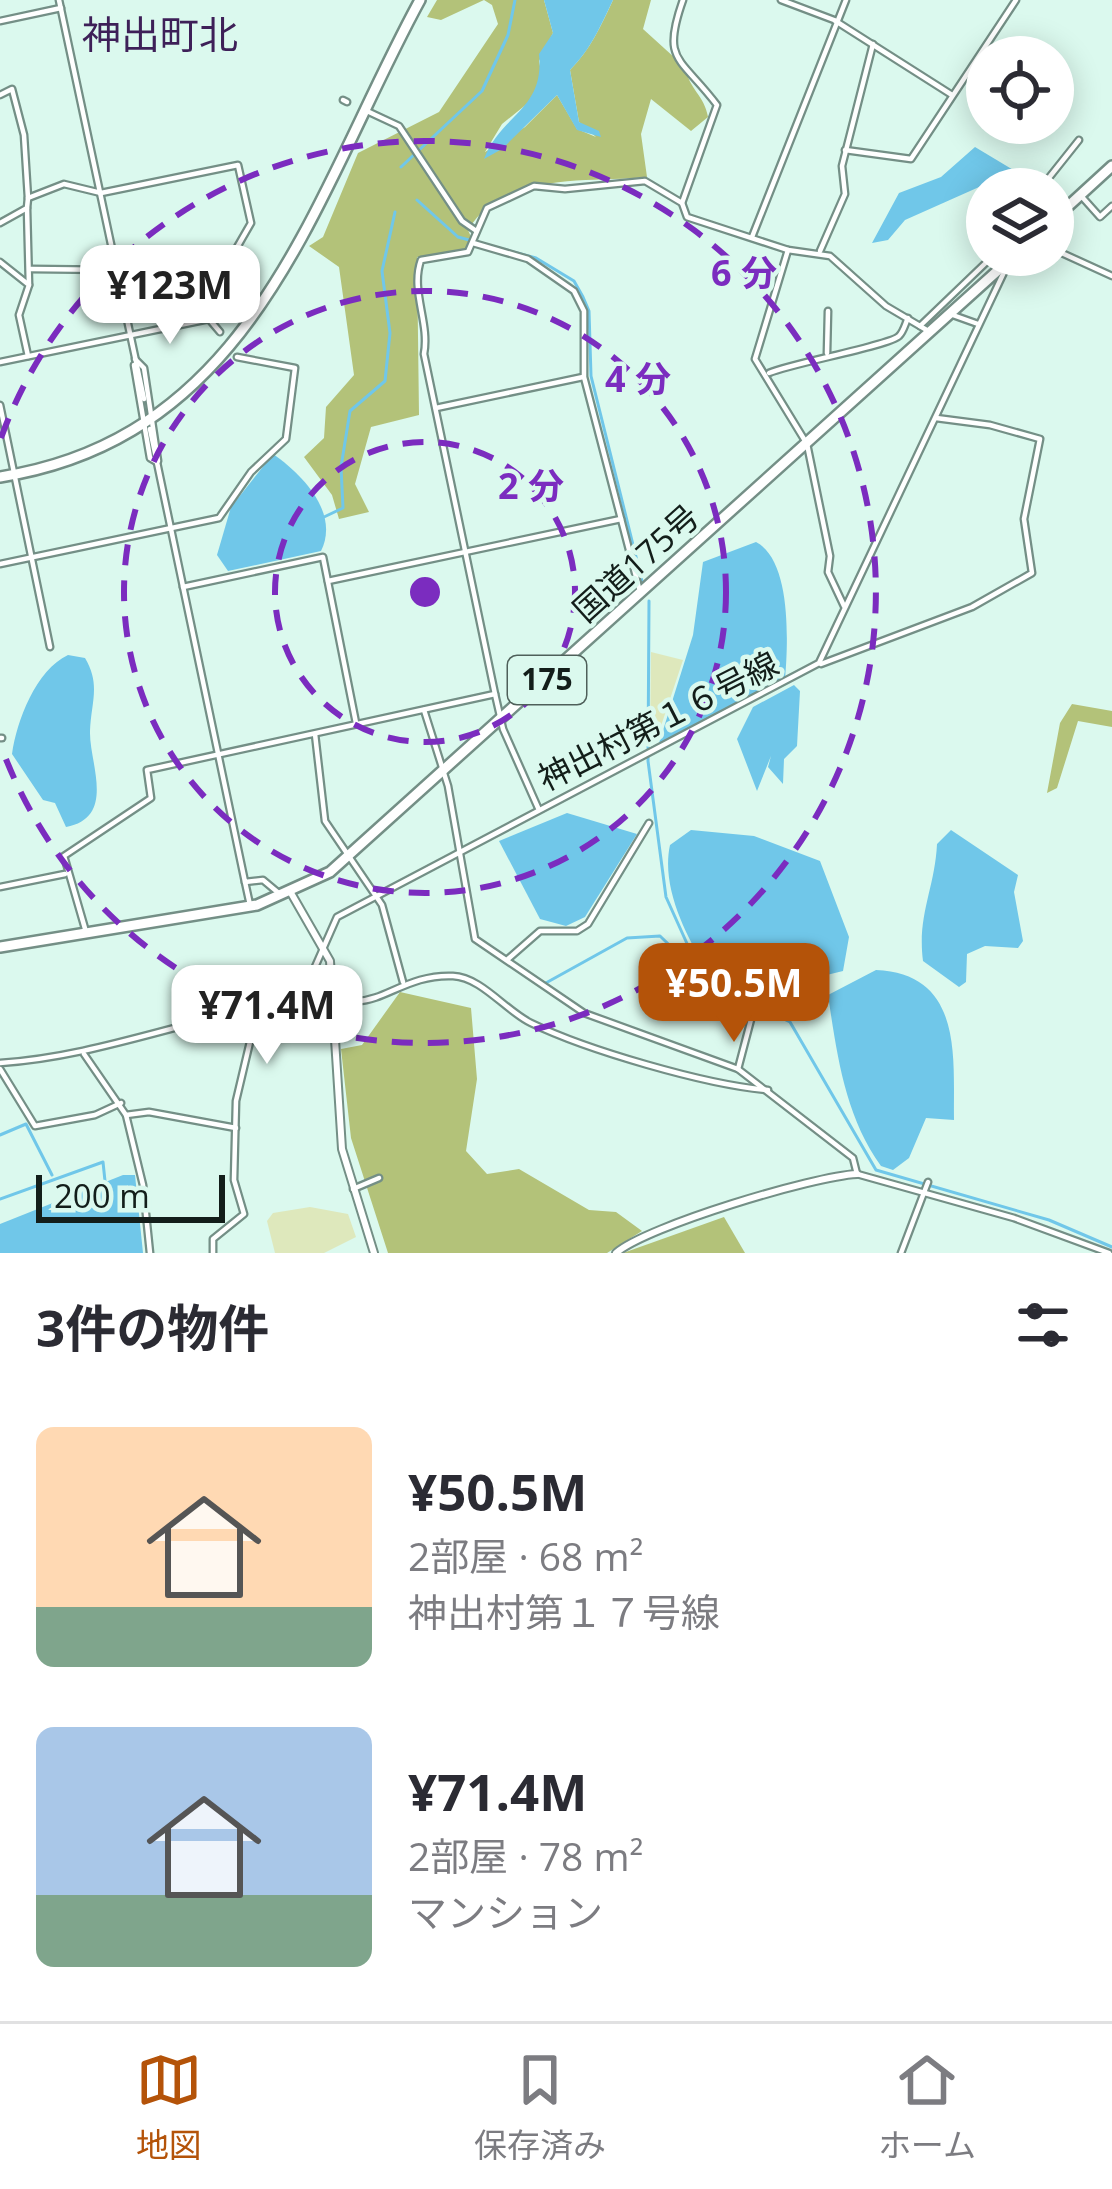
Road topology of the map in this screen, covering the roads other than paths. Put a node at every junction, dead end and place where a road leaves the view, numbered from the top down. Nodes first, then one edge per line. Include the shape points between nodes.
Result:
1 (420, 0) edge
2 (683, 0) edge
3 (782, 0) edge
4 (847, 0) edge
5 (1016, 0) edge
6 (60, 4) edge
7 (834, 20) junction
8 (0, 21) edge
9 (873, 44) junction
10 (0, 94) edge
11 (952, 95) junction
12 (369, 112) dead end
13 (1079, 140) dead end
14 (845, 150) junction
15 (1112, 166) edge
16 (1057, 168) edge
17 (101, 193) junction
18 (1080, 195) junction
19 (28, 198) junction
20 (1074, 201) edge
21 (682, 203) junction
22 (1112, 206) edge
23 (27, 208) junction
24 (0, 224) edge
25 (475, 230) junction
26 (752, 237) junction
27 (473, 243) junction
28 (788, 250) junction
29 (820, 253) junction
30 (1074, 259) edge
31 (0, 262) edge
32 (1112, 265) edge
33 (31, 269) junction
34 (116, 270) junction
35 (1109, 275) edge
36 (974, 276) edge
37 (991, 276) edge
38 (1002, 276) edge
39 (29, 286) junction
40 (828, 311) dead end
41 (950, 314) junction
42 (908, 318) junction
43 (209, 319) junction
44 (979, 325) junction
45 (925, 329) junction
46 (220, 332) dead end
47 (130, 334) junction
48 (827, 353) junction
49 (28, 356) junction
50 (237, 357) dead end
51 (135, 359) junction
52 (0, 362) edge
53 (768, 373) junction
54 (584, 377) junction
55 (144, 399) dead end
56 (0, 405) edge
57 (436, 408) junction
58 (153, 416) junction
59 (936, 418) junction
60 (2, 420) edge
61 (146, 426) junction
62 (807, 444) junction
63 (157, 462) junction
64 (14, 475) junction
65 (0, 477) edge
66 (621, 519) junction
67 (171, 528) junction
68 (466, 552) junction
69 (32, 557) junction
70 (0, 564) edge
71 (328, 581) junction
72 (183, 587) junction
73 (642, 594) junction
74 (846, 608) junction
75 (50, 647) dead end
76 (819, 662) junction
77 (495, 694) junction
78 (424, 710) junction
79 (502, 721) junction
80 (356, 725) junction
81 (315, 734) junction
82 (218, 755) junction
83 (443, 776) junction
84 (539, 810) junction
85 (649, 823) dead end
86 (459, 851) junction
87 (350, 857) junction
88 (68, 873) junction
89 (245, 881) junction
90 (0, 887) edge
91 (375, 894) junction
92 (287, 895) junction
93 (250, 907) junction
94 (86, 932) junction
95 (0, 947) edge
96 (324, 948) junction
97 (508, 959) junction
98 (650, 964) dead end
99 (403, 982) junction
100 (694, 982) dead end
101 (333, 998) junction
102 (300, 1001) junction
103 (258, 1008) junction
104 (754, 1008) dead end
105 (84, 1054) junction
106 (704, 1056) junction
107 (0, 1066) edge
108 (738, 1069) junction
109 (697, 1075) junction
110 (768, 1090) junction
111 (121, 1103) junction
112 (126, 1115) junction
113 (236, 1128) junction
114 (857, 1174) junction
115 (379, 1178) dead end
116 (928, 1182) dead end
117 (353, 1190) junction
118 (927, 1193) junction
119 (150, 1253) edge
120 (213, 1253) edge
121 (374, 1253) edge
122 (616, 1253) edge
123 (901, 1253) edge
124 (1109, 1253) edge

1 - 58 highway via 268,298 212,369
2 - 21 street via 671,50 717,105
3 - 7 street
4 - 7 street
5 - 11 street
6 - 8 street
6 - 17 street
7 - 9 street
7 - 26 street
9 - 11 street
9 - 14 street
10 - 19 street via 12,89 19,112
11 - 14 street via 911,159
12 - 25 street via 399,126
13 - 16 street
14 - 29 street via 845,194
15 - 18 highway
17 - 19 street via 75,182
17 - 34 street
17 - 43 street via 238,165 251,223 222,297 206,298
18 - 20 highway
18 - 22 street via 1100,217
19 - 23 street
21 - 25 street via 645,181 534,186 488,208
21 - 26 street via 687,217
23 - 24 street
23 - 33 street
25 - 27 street
26 - 28 street
27 - 54 street via 528,259 574,291 584,311
27 - 57 street via 468,252 417,267
28 - 29 street
28 - 53 street via 754,352
29 - 42 street
30 - 35 street
31 - 39 street
32 - 35 street
33 - 34 street
33 - 39 street
34 - 47 street
36 - 45 street
37 - 41 highway, 国道175号 / 175
38 - 44 street, 神出村第１６号線
39 - 49 street via 19,315
40 - 48 street
41 - 44 street
41 - 45 highway, 国道175号 / 175
42 - 45 street
42 - 48 street via 885,344
43 - 46 street
43 - 47 street
44 - 59 street, 神出村第１６号線
45 - 62 highway, 国道175号 / 175
47 - 49 street
47 - 51 street
48 - 53 street
49 - 52 street
50 - 67 street via 295,368 286,439 218,518
51 - 55 street
51 - 58 street
51 - 61 street
53 - 62 street
54 - 57 street
54 - 66 street
56 - 60 street
57 - 68 street
58 - 61 highway
58 - 63 street
59 - 74 street, 神出村第１６号線
59 - 76 street via 1040,440 1024,519 1032,573 956,614
60 - 64 street
61 - 63 street
61 - 64 highway
62 - 73 highway, 国道175号 / 175
62 - 74 street via 828,572
63 - 67 street
64 - 65 highway
64 - 69 street
66 - 68 street
66 - 73 street
67 - 69 street
67 - 72 street
68 - 71 street
68 - 77 street
69 - 70 street
69 - 75 street
71 - 72 street via 322,557
71 - 80 street
72 - 82 street
73 - 79 highway, 国道175号 / 175
74 - 76 street, 神出村第１６号線
76 - 84 street, 神出村第１６号線
77 - 78 street
77 - 79 street
78 - 80 street
78 - 83 street
79 - 83 highway, 国道175号 / 175
79 - 84 street
80 - 81 street
81 - 82 street
81 - 87 street via 326,820
82 - 88 street via 147,770 152,798 64,856
82 - 89 street
83 - 86 street
83 - 87 highway, 国道175号 / 175
84 - 86 street, 神出村第１６号線
85 - 97 street via 588,924 540,931
86 - 91 street, 神出村第１６号線
86 - 97 street via 475,939
87 - 91 street
87 - 92 highway, 国道175号 / 175
88 - 90 street
88 - 94 street
89 - 92 street via 263,880
89 - 93 street
91 - 96 street, 神出村第１６号線 via 337,916
91 - 99 street
92 - 93 highway, 国道175号 / 175
92 - 96 street
93 - 94 highway, 国道175号 / 175
94 - 95 highway, 国道175号 / 175
96 - 101 street
96 - 102 street, 神出村第１６号線
97 - 106 street via 584,1013
98 - 100 street
99 - 101 street via 361,1001
99 - 109 street via 461,977 531,1023
101 - 102 street
101 - 117 street via 337,1104
102 - 103 street
103 - 105 street
103 - 113 street
104 - 108 street
105 - 107 street
105 - 111 street
106 - 108 street
106 - 109 street
107 - 111 street via 35,1126
108 - 110 street
109 - 110 street
110 - 114 street via 853,1158
111 - 112 street
112 - 113 street
112 - 119 street
113 - 120 street via 234,1180 244,1214 213,1239
114 - 118 street
114 - 122 street via 659,1229
115 - 117 street
116 - 118 street
117 - 121 street
118 - 123 street
118 - 124 street

